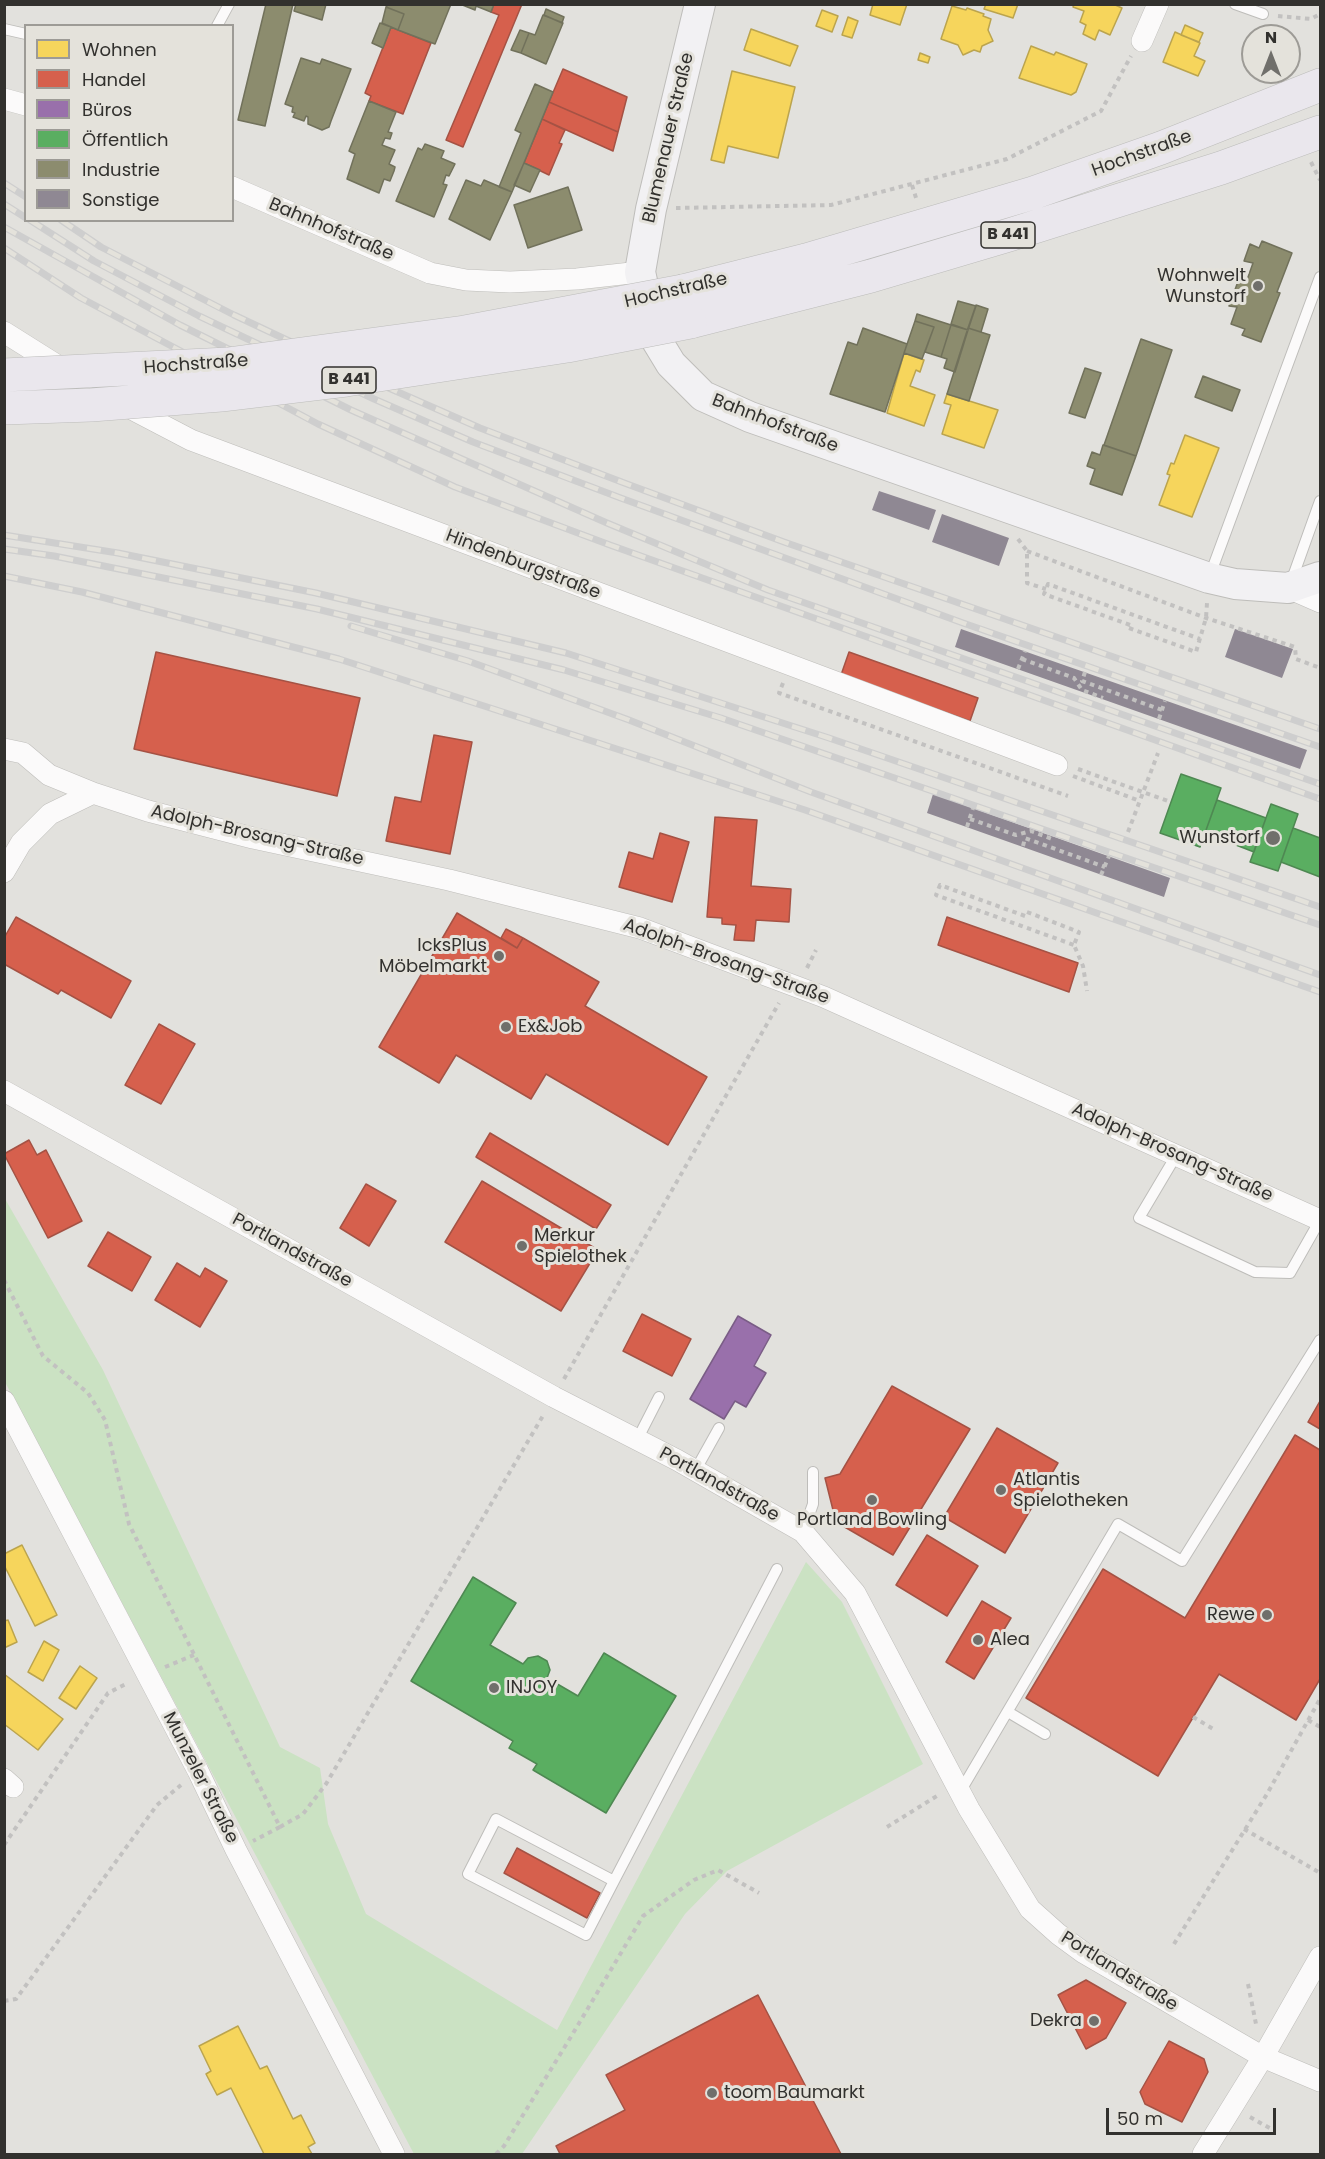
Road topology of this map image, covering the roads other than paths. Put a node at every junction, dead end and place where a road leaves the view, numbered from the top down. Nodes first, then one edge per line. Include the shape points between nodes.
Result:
1 (230, 4) edge
2 (700, 4) edge
3 (1158, 4) edge
4 (1235, 4) edge
5 (1263, 14) road end
6 (218, 24) edge
7 (4, 29) edge
8 (24, 34) edge
9 (1142, 41) road end
10 (1320, 85) edge
11 (4, 99) edge
12 (24, 104) edge
13 (1320, 132) edge
14 (234, 188) edge
15 (640, 272) junction
16 (1320, 277) edge
17 (687, 306) junction
18 (4, 332) edge
19 (4, 375) edge
20 (4, 408) edge
21 (1320, 501) edge
22 (1320, 577) edge
23 (1209, 578) junction
24 (1288, 588) junction
25 (1320, 602) edge
26 (4, 749) edge
27 (1067, 767) road end
28 (93, 793) junction
29 (4, 872) edge
30 (4, 1091) edge
31 (1177, 1154) junction
32 (1320, 1220) edge
33 (1320, 1340) edge
34 (660, 1397) dead end
35 (4, 1401) edge
36 (10, 1425) edge
37 (719, 1428) dead end
38 (637, 1440) junction
39 (694, 1471) junction
40 (813, 1472) dead end
41 (803, 1532) junction
42 (777, 1569) dead end
43 (1008, 1712) junction
44 (1045, 1734) dead end
45 (958, 1788) junction
46 (614, 1881) junction
47 (1320, 1957) edge
48 (1263, 2057) junction
49 (1320, 2081) edge
50 (394, 2154) edge
51 (1203, 2154) edge

1 - 6 lane
2 - 15 street, Blumenauer Straße via 651,209
3 - 9 street
4 - 5 lane
7 - 8 lane
10 - 17 main road, Hochstraße / B 441 via 1033,193 806,260
11 - 12 street
13 - 17 main road, Hochstraße / B 441 via 1221,168 871,276
14 - 15 street, Bahnhofstraße via 430,273 510,282
15 - 23 street, Bahnhofstraße via 654,336 670,364 703,396 750,417
16 - 23 lane
17 - 19 main road, Hochstraße / B 441, bridge via 228,364
17 - 20 main road, Hochstraße / B 441, bridge via 567,346 334,381 220,395
18 - 27 street, Hindenburgstraße via 101,393 191,440
21 - 24 lane
22 - 24 street
23 - 24 street, Bahnhofstraße
24 - 25 street, Bahnhofstraße
26 - 28 street, Adolph-Brosang-Straße via 23,753 49,775
28 - 29 street via 50,814 21,843
28 - 31 street, Adolph-Brosang-Straße via 253,838 449,880 640,928 824,997
30 - 38 street, Portlandstraße
31 - 32 street, Adolph-Brosang-Straße
31 - 32 lane via 1139,1218 1254,1272 1290,1273
33 - 43 lane via 1182,1562 1118,1524
34 - 38 lane
35 - 36 street, Munzeler Straße
36 - 50 street, Munzeler Straße via 147,1674
37 - 39 lane
38 - 39 street, Portlandstraße
39 - 41 street, Portlandstraße
40 - 41 lane via 813,1504
41 - 45 street, Portlandstraße via 855,1593
42 - 46 lane
43 - 44 lane
43 - 45 lane
45 - 48 street, Portlandstraße via 1030,1909 1058,1934
46 - 46 lane via 586,1935 468,1874 496,1819
47 - 48 street
48 - 49 street, Portlandstraße
48 - 51 street

